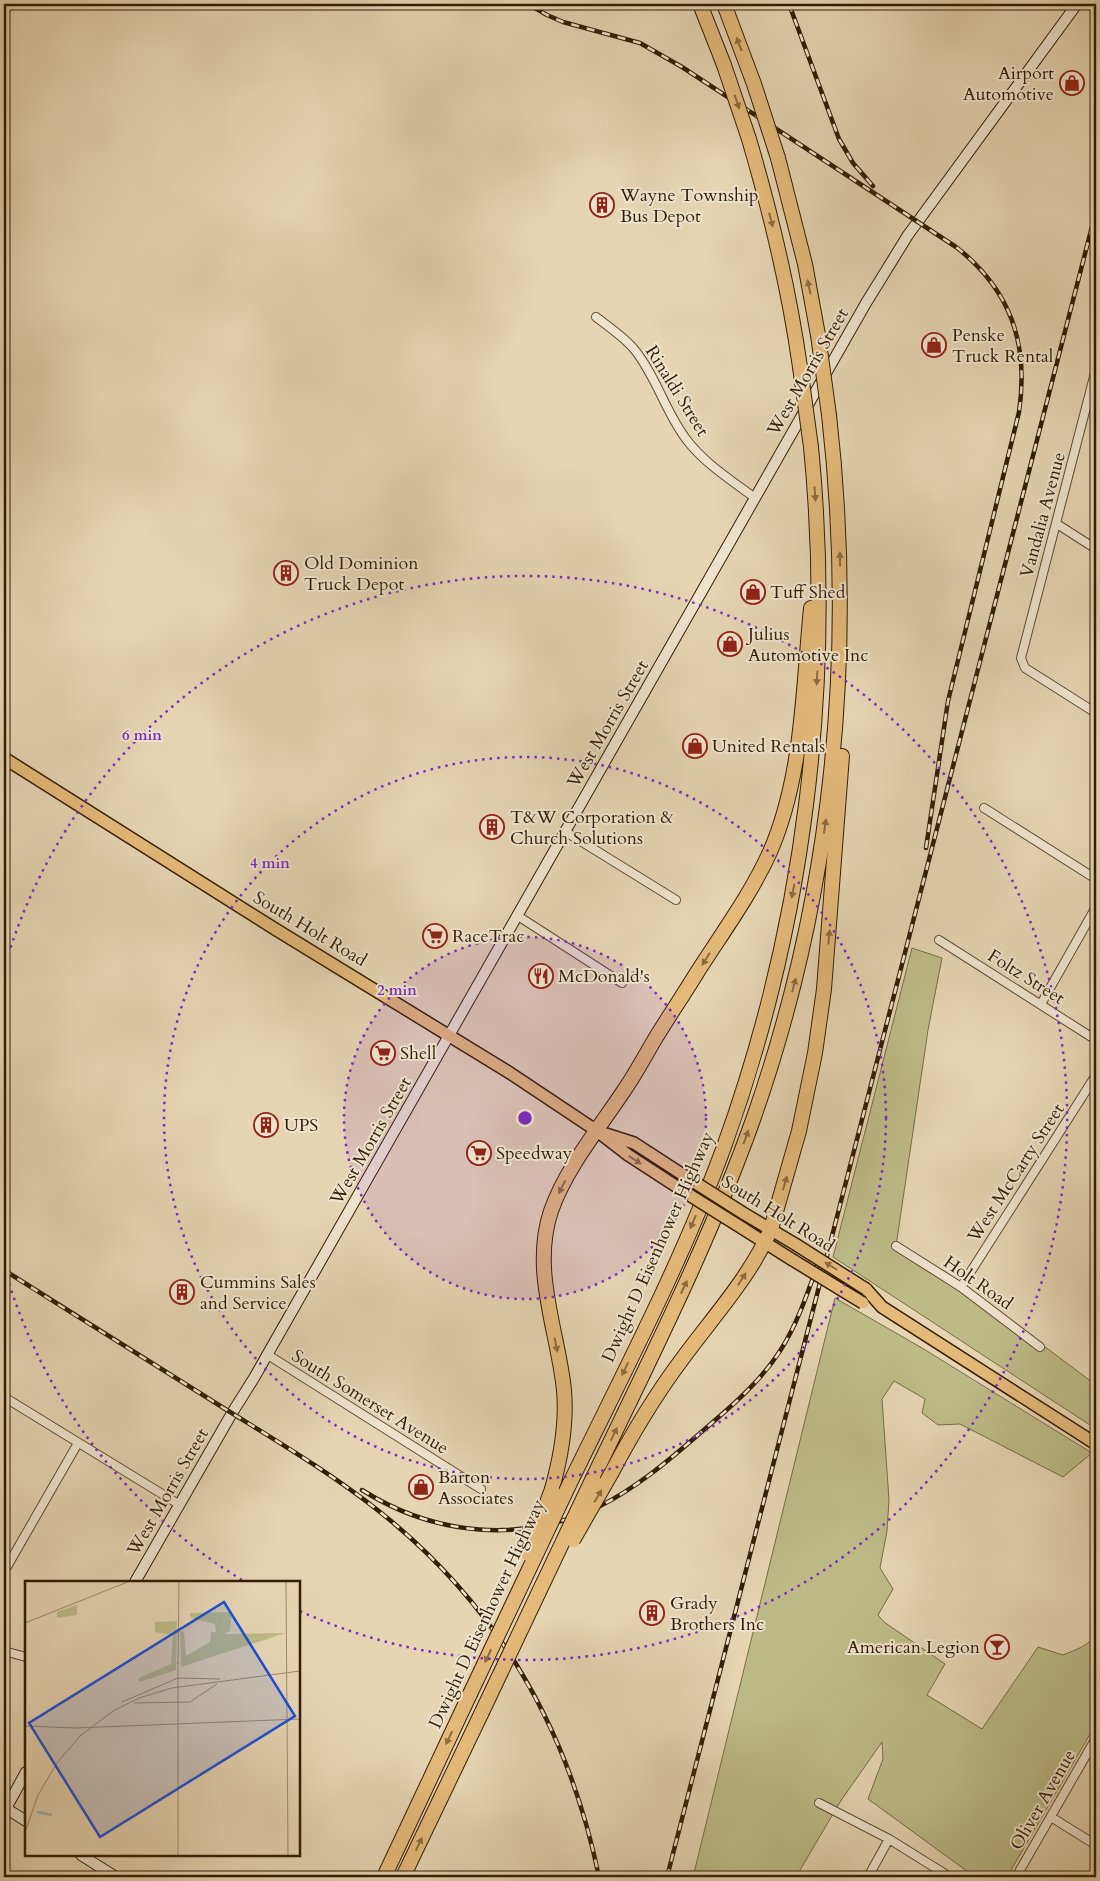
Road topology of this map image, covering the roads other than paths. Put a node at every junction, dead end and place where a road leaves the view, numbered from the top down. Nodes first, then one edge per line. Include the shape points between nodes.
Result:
1 (700, 4) edge
2 (724, 4) edge
3 (1076, 4) edge
4 (596, 318) dead end
5 (1096, 369) edge
6 (1095, 382) edge
7 (755, 498) junction
8 (1056, 524) junction
9 (818, 542) junction
10 (1096, 549) edge
11 (839, 665) junction
12 (1096, 713) edge
13 (4, 758) edge
14 (984, 808) dead end
15 (566, 832) junction
16 (1096, 879) edge
17 (676, 900) dead end
18 (1096, 907) edge
19 (518, 916) junction
20 (939, 940) dead end
21 (622, 983) dead end
22 (1041, 1004) junction
23 (450, 1035) junction
24 (1096, 1040) edge
25 (1096, 1074) edge
26 (597, 1130) junction
27 (768, 1236) junction
28 (896, 1246) dead end
29 (961, 1287) junction
30 (882, 1307) junction
31 (1040, 1347) dead end
32 (268, 1355) junction
33 (4, 1397) edge
34 (78, 1443) junction
35 (1096, 1444) edge
36 (481, 1490) dead end
37 (180, 1505) junction
38 (4, 1572) edge
39 (136, 1581) edge
40 (502, 1627) junction
41 (521, 1629) junction
42 (4, 1650) edge
43 (25, 1657) edge
44 (1096, 1738) edge
45 (25, 1774) edge
46 (819, 1802) dead end
47 (4, 1809) edge
48 (1051, 1817) junction
49 (25, 1820) edge
50 (889, 1839) junction
51 (1096, 1845) edge
52 (83, 1856) edge
53 (116, 1877) edge
54 (384, 1877) edge
55 (403, 1877) edge
56 (868, 1877) edge
57 (950, 1877) edge
58 (1016, 1877) edge

1 -> 9 highway, Dwight D Eisenhower Highway, bridge via 749,139 790,297 811,447
11 -> 2 highway, Dwight D Eisenhower Highway, bridge via 840,543 829,414 818,335 805,264 778,158
3 - 7 main road, West Morris Street via 896,254
4 - 7 street, Rinaldi Street via 636,352 674,421 692,446 712,466
5 - 6 street, Vandalia Avenue
6 - 8 street, Vandalia Avenue
7 - 15 main road, West Morris Street
8 - 10 street
8 - 12 street, Vandalia Avenue via 1022,662 1025,668
9 -> 26 highway via 795,764 777,834 749,890
9 -> 40 highway, Dwight D Eisenhower Highway, bridge via 818,666 810,779 791,901 767,1010 739,1102 704,1196 668,1279
27 -> 11 highway via 805,1108 823,1002 841,777 843,730
41 -> 11 highway, Dwight D Eisenhower Highway, bridge via 685,1284 720,1206 753,1119 781,1032 821,856 834,752
13 - 23 main road, South Holt Road
14 - 16 street
15 - 17 street
15 - 19 main road, West Morris Street
18 - 22 street
19 - 21 street
19 - 23 main road, West Morris Street
20 - 22 street, Foltz Street
22 - 24 street, Foltz Street
23 - 26 main road, South Holt Road
23 - 32 main road, West Morris Street
25 - 29 street, West McCarty Street
26 -> 27 main road, South Holt Road, bridge via 682,1191 742,1228
26 - 27 main road, South Holt Road, bridge via 634,1143 743,1214
26 -> 40 highway, bridge via 561,1188 545,1242 544,1279 564,1400 562,1443 552,1490
30 -> 27 main road, South Holt Road, bridge via 866,1289 795,1244
27 - 30 main road, South Holt Road, bridge via 791,1259 863,1303
41 -> 27 highway, bridge via 650,1405 734,1290
28 - 29 street, Holt Road
29 - 31 street, Holt Road
30 - 35 main road, South Holt Road
32 - 36 street, South Somerset Avenue
32 - 37 main road, West Morris Street
33 - 34 street
34 - 37 street
34 - 38 street
37 - 39 main road, West Morris Street
40 -> 54 highway, Dwight D Eisenhower Highway, bridge
55 -> 41 highway, Dwight D Eisenhower Highway, bridge
42 - 43 street
44 - 48 street, Oliver Avenue
45 - 47 main road
46 - 50 street
47 - 49 main road
48 - 51 street
48 - 58 street, Oliver Avenue
50 - 56 street
50 - 57 street
52 - 53 main road

